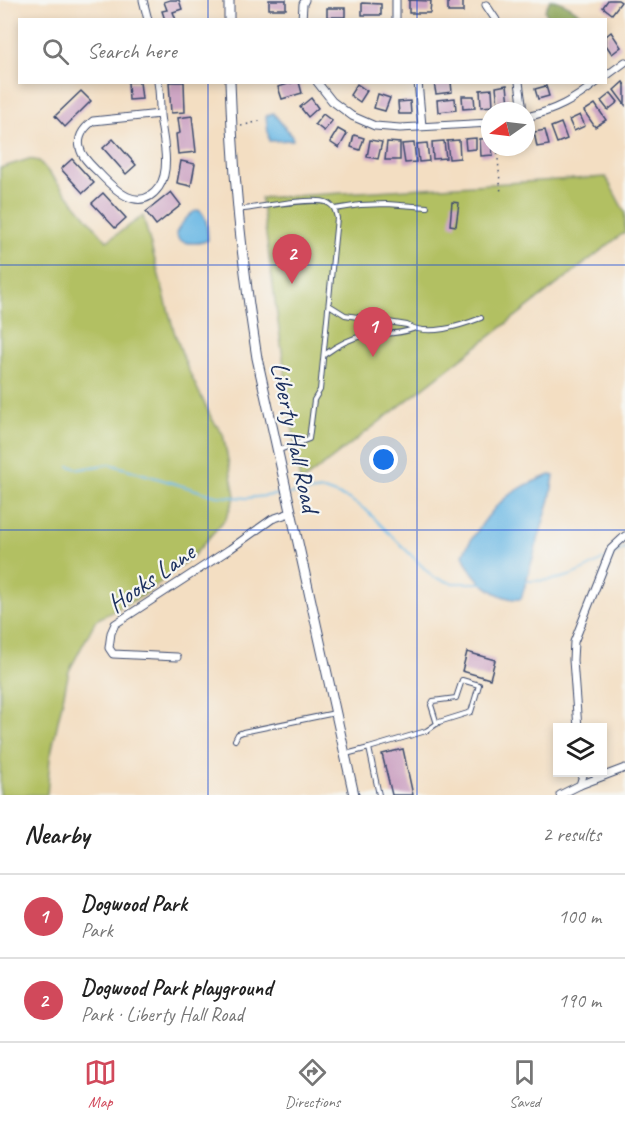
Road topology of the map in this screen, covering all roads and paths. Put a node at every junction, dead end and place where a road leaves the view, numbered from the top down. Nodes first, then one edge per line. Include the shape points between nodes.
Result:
1 (143, 0) edge
2 (229, 0) edge
3 (305, 0) edge
4 (396, 0) edge
5 (486, 5) dead end
6 (148, 18) edge
7 (229, 18) edge
8 (302, 18) edge
9 (396, 18) edge
10 (495, 18) edge
11 (625, 62) edge
12 (607, 75) edge
13 (158, 84) edge
14 (230, 84) edge
15 (318, 84) edge
16 (418, 84) edge
17 (519, 84) edge
18 (594, 84) edge
19 (522, 102) edge
20 (160, 114) junction
21 (535, 115) edge
22 (261, 121) dead end
23 (481, 123) edge
24 (422, 126) junction
25 (232, 129) junction
26 (498, 156) edge
27 (501, 194) dead end
28 (427, 207) dead end
29 (335, 209) junction
30 (237, 210) junction
31 (329, 304) junction
32 (480, 318) dead end
33 (414, 329) junction
34 (324, 355) junction
35 (276, 451) junction
36 (290, 513) junction
37 (625, 536) edge
38 (177, 657) dead end
39 (335, 713) junction
40 (578, 723) edge
41 (437, 724) junction
42 (235, 740) dead end
43 (369, 748) junction
44 (345, 754) junction
45 (625, 768) edge
46 (582, 777) edge
47 (580, 785) junction
48 (354, 795) edge
49 (379, 795) edge
50 (560, 795) edge

1 - 6 street
2 - 7 main road
3 - 8 street
4 - 9 street
5 - 10 street
11 - 12 street
13 - 20 street
14 - 25 main road, Liberty Hall Road
15 - 24 street via 345,111 375,126
16 - 24 street
17 - 19 street
18 - 21 street via 573,101
20 - 20 street via 93,121 81,136 82,155 125,197 147,197 159,187 165,172
22 - 25 path
23 - 24 street
25 - 30 main road, Liberty Hall Road
26 - 27 path
28 - 29 lane via 387,204
29 - 30 lane via 316,201
29 - 31 lane
30 - 35 main road, Liberty Hall Road via 252,328
31 - 33 lane via 345,315
31 - 34 lane
32 - 33 lane via 435,330
33 - 34 lane via 350,339
34 - 35 lane via 309,439
35 - 36 main road, Liberty Hall Road
36 - 38 street, Hooks Lane via 272,519 115,624 109,648 113,654
36 - 39 main road, Liberty Hall Road
37 - 40 street via 611,549 574,642
39 - 42 lane via 243,732
39 - 44 main road, Liberty Hall Road
41 - 41 lane via 471,712 478,685 462,681 456,698 433,701 430,705
41 - 43 lane
43 - 44 lane
43 - 49 lane
44 - 48 main road, Liberty Hall Road
45 - 47 street
46 - 47 street
47 - 50 street

